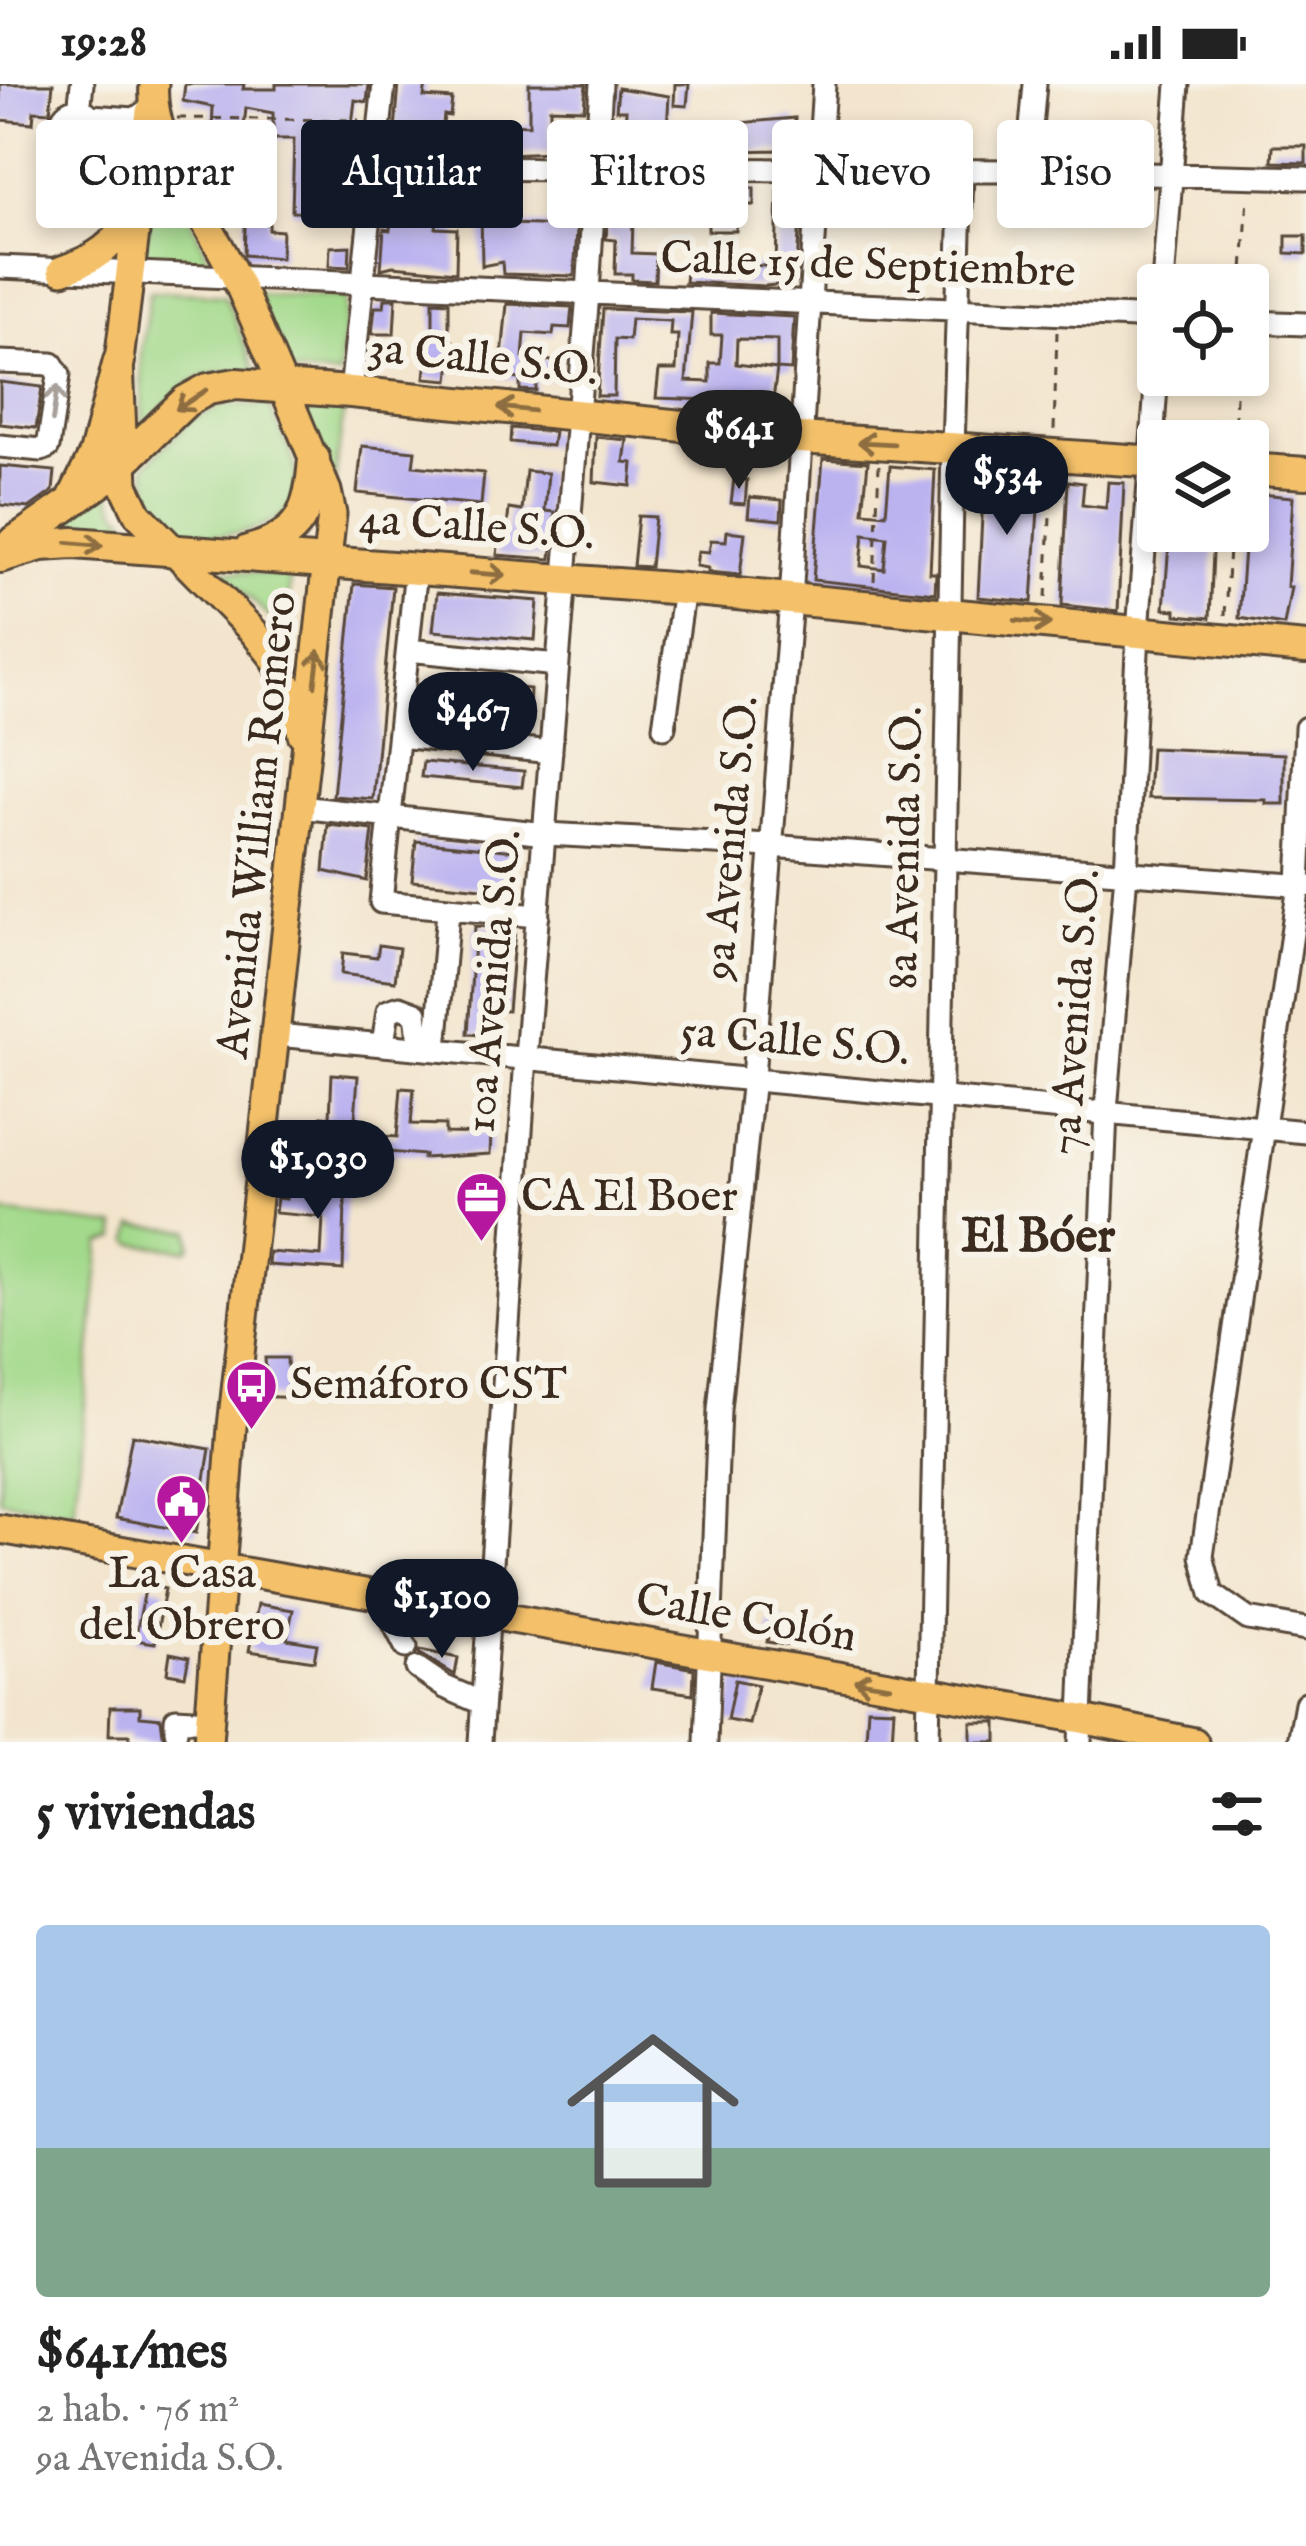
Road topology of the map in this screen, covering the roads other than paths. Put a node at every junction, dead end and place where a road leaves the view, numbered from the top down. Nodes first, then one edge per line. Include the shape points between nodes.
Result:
1 (82, 84) edge
2 (384, 84) edge
3 (601, 84) edge
4 (824, 84) edge
5 (1035, 84) edge
6 (1178, 84) edge
7 (154, 101) edge
8 (85, 120) edge
9 (110, 120) edge
10 (380, 120) edge
11 (599, 120) edge
12 (821, 120) edge
13 (1032, 120) edge
14 (1154, 175) edge
15 (1172, 175) junction
16 (1306, 178) edge
17 (125, 228) edge
18 (136, 228) edge
19 (368, 228) edge
20 (592, 228) edge
21 (812, 228) edge
22 (960, 228) edge
23 (1165, 264) edge
24 (0, 267) edge
25 (62, 270) junction
26 (130, 273) junction
27 (236, 278) junction
28 (362, 284) junction
29 (588, 293) junction
30 (807, 303) junction
31 (958, 310) junction
32 (1137, 317) edge
33 (1269, 323) edge
34 (1306, 324) edge
35 (119, 361) junction
36 (0, 362) edge
37 (282, 386) junction
38 (351, 392) junction
39 (577, 415) junction
40 (800, 438) junction
41 (0, 446) edge
42 (953, 447) junction
43 (314, 459) junction
44 (1137, 460) edge
45 (122, 464) junction
46 (1269, 470) edge
47 (1306, 473) edge
48 (68, 507) junction
49 (172, 552) junction
50 (1145, 552) edge
51 (0, 554) edge
52 (230, 555) junction
53 (329, 562) junction
54 (416, 569) junction
55 (562, 579) junction
56 (684, 589) junction
57 (791, 599) junction
58 (950, 614) junction
59 (1138, 632) junction
60 (1306, 648) edge
61 (408, 650) junction
62 (556, 665) junction
63 (664, 728) dead end
64 (1306, 728) edge
65 (399, 736) junction
66 (551, 752) junction
67 (304, 774) junction
68 (300, 807) junction
69 (390, 816) junction
70 (546, 834) junction
71 (770, 846) junction
72 (945, 860) junction
73 (1126, 873) junction
74 (1302, 886) edge
75 (448, 911) junction
76 (538, 916) junction
77 (277, 1035) junction
78 (383, 1045) junction
79 (428, 1048) junction
80 (526, 1057) junction
81 (753, 1077) junction
82 (940, 1095) junction
83 (1106, 1112) junction
84 (1262, 1127) junction
85 (1306, 1132) edge
86 (0, 1529) edge
87 (219, 1570) junction
88 (381, 1598) junction
89 (488, 1617) junction
90 (1306, 1629) edge
91 (406, 1647) dead end
92 (712, 1657) junction
93 (417, 1669) dead end
94 (929, 1693) junction
95 (482, 1703) junction
96 (1306, 1703) edge
97 (176, 1731) dead end
98 (209, 1731) edge
99 (1081, 1731) edge
100 (480, 1742) edge
101 (706, 1742) edge
102 (928, 1742) edge
103 (1194, 1742) edge
104 (1299, 1742) edge

1 - 8 street
2 - 10 street
3 - 11 street, 10a Avenida S.O.
4 - 12 street, 9a Avenida S.O.
5 - 13 street
6 - 15 street
7 - 9 street via 135,119
7 - 27 main road via 171,155
14 - 15 street
15 - 16 street
15 - 23 street
17 - 25 main road via 110,247
18 - 26 main road
19 - 28 street
20 - 29 street, 10a Avenida S.O.
21 - 30 street, 9a Avenida S.O.
22 - 31 street, 8a Avenida S.O.
24 - 25 street, Calle 15 de Septiembre
25 - 26 street, Calle 15 de Septiembre
26 - 27 street, Calle 15 de Septiembre
26 - 35 main road
27 - 28 street, Calle 15 de Septiembre
27 - 37 main road
28 - 29 street, Calle 15 de Septiembre
28 - 38 street
29 - 30 street, Calle 15 de Septiembre
29 - 39 street, 10a Avenida S.O.
30 - 31 street, Calle 15 de Septiembre
30 - 40 street, 9a Avenida S.O.
31 - 32 street, Calle 15 de Septiembre
31 - 42 street, 8a Avenida S.O.
33 - 34 street
35 - 45 main road
35 - 48 highway via 94,454
41 -> 36 street via 48,447 59,375 52,364
37 - 38 highway, 3a Calle S.O.
37 - 43 main road
37 -> 45 highway, 3a Calle S.O. via 199,393
39 -> 38 highway, 3a Calle S.O.
39 - 40 highway, 3a Calle S.O.
39 - 55 street, 10a Avenida S.O.
42 -> 40 highway, 3a Calle S.O.
40 - 57 street, 9a Avenida S.O.
42 - 44 highway, 3a Calle S.O.
42 - 58 street, 8a Avenida S.O.
43 - 52 highway via 311,495 297,525 274,542
43 - 53 main road, Avenida William Romero via 332,514
45 - 48 highway, 3a Calle S.O.
45 - 49 main road via 133,508
46 - 47 highway
48 - 51 highway, 3a Calle S.O.
51 -> 49 highway, 4a Calle S.O. via 63,543
49 - 52 highway, 4a Calle S.O.
49 - 67 main road via 276,660 294,699
50 - 59 street, 7a Avenida S.O.
52 - 53 highway, 4a Calle S.O.
53 - 54 highway, 4a Calle S.O.
67 -> 53 main road, Avenida William Romero
54 -> 55 highway, 4a Calle S.O.
54 - 61 street
55 - 56 highway, 4a Calle S.O.
55 - 62 street, 10a Avenida S.O.
56 - 57 highway, 4a Calle S.O.
56 - 63 street
57 - 58 highway, 4a Calle S.O.
57 - 71 street, 9a Avenida S.O.
58 -> 59 highway, 4a Calle S.O.
58 - 72 street, 8a Avenida S.O.
59 - 60 highway, 4a Calle S.O.
59 - 73 street, 7a Avenida S.O.
61 - 62 street
61 - 65 street
62 - 66 street, 10a Avenida S.O.
64 - 74 street
65 - 66 street
65 - 69 street
66 - 70 street, 10a Avenida S.O.
67 - 68 main road, Avenida William Romero
68 - 69 street
68 - 77 main road, Avenida William Romero
69 - 70 street
69 - 75 street via 381,902
70 - 71 street
70 - 76 street, 10a Avenida S.O.
71 - 72 street
71 - 81 street, 9a Avenida S.O.
72 - 73 street
72 - 82 street, 8a Avenida S.O.
73 - 74 street
73 - 83 street, 7a Avenida S.O.
74 - 84 street
75 - 76 street
75 - 79 street
76 - 80 street, 10a Avenida S.O.
77 - 78 street, 5a Calle S.O.
77 - 87 main road, Avenida William Romero
78 - 79 street, 5a Calle S.O.
78 - 79 street via 388,1011 400,1007 416,1013
79 - 80 street, 5a Calle S.O.
80 - 81 street, 5a Calle S.O.
80 - 89 street, 10a Avenida S.O.
81 - 82 street, 5a Calle S.O.
81 - 92 street, 9a Avenida S.O. via 718,1410
82 - 83 street, 5a Calle S.O.
82 - 94 street, 8a Avenida S.O.
83 - 84 street, 5a Calle S.O.
83 - 99 street, 7a Avenida S.O.
84 - 85 street, 5a Calle S.O.
84 - 90 street via 1202,1556 1212,1594 1248,1619
86 - 87 main road, Calle Colón
87 - 88 main road, Calle Colón
87 - 98 main road, Avenida William Romero
88 - 89 main road, Calle Colón
88 - 91 street
89 - 92 main road, Calle Colón
89 - 95 street, 10a Avenida S.O.
94 -> 92 main road, Calle Colón
92 - 101 street, 9a Avenida S.O.
93 - 95 street
94 - 99 main road, Calle Colón
94 - 102 street, 8a Avenida S.O.
95 - 100 street, 10a Avenida S.O.
96 - 104 street
97 - 98 street via 176,1719
99 - 103 main road, Calle Colón

